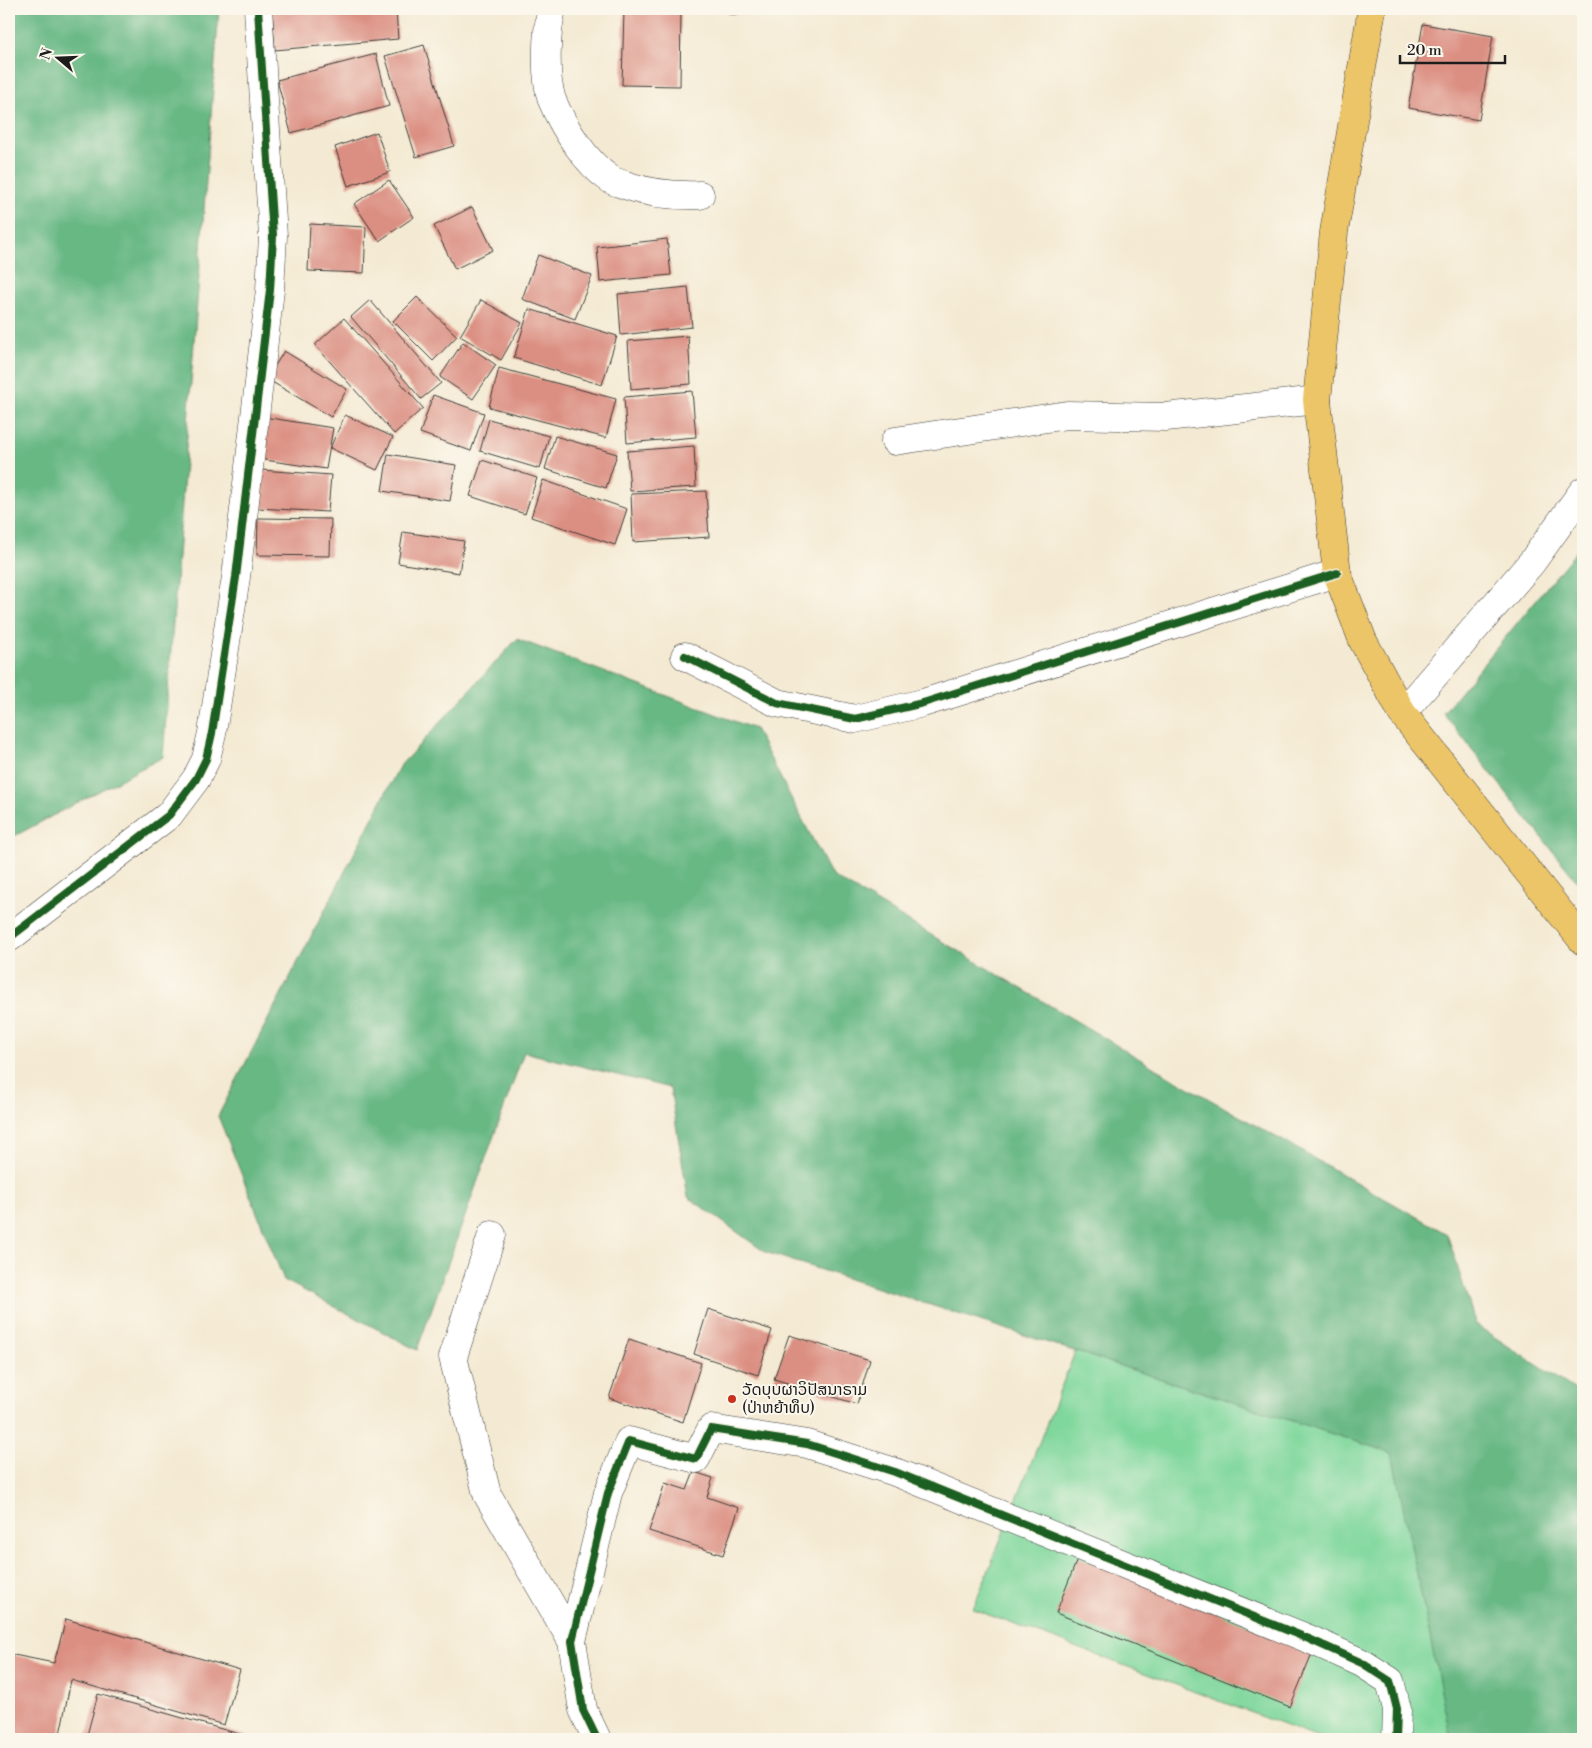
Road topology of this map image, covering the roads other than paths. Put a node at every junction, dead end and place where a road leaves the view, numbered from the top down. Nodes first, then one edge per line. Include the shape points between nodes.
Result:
1 (258, 9) edge
2 (552, 9) edge
3 (1372, 9) edge
4 (700, 195) dead end
5 (1317, 400) junction
6 (895, 441) dead end
7 (1583, 491) edge
8 (1337, 573) junction
9 (685, 656) dead end
10 (1402, 713) junction
11 (9, 938) edge
12 (1583, 941) edge
13 (492, 1236) dead end
14 (572, 1641) junction
15 (597, 1739) edge
16 (1396, 1739) edge

1 - 11 street via 273,236 270,290 236,577 206,759 196,779 169,815
2 - 4 street via 548,22 547,67 552,99 585,157 611,180 643,192 670,196
3 - 5 main road via 1334,232
5 - 6 street via 1166,417 1067,415
5 - 8 main road
7 - 10 street via 1532,562
8 - 9 street via 923,703 855,719 777,703
8 - 10 main road via 1363,641
10 - 12 main road
13 - 14 street via 453,1357 487,1494
14 - 15 street via 584,1710
14 - 16 street via 608,1493 629,1441 696,1459 711,1429 807,1444 895,1472 1309,1639 1362,1663 1390,1681 1397,1709

